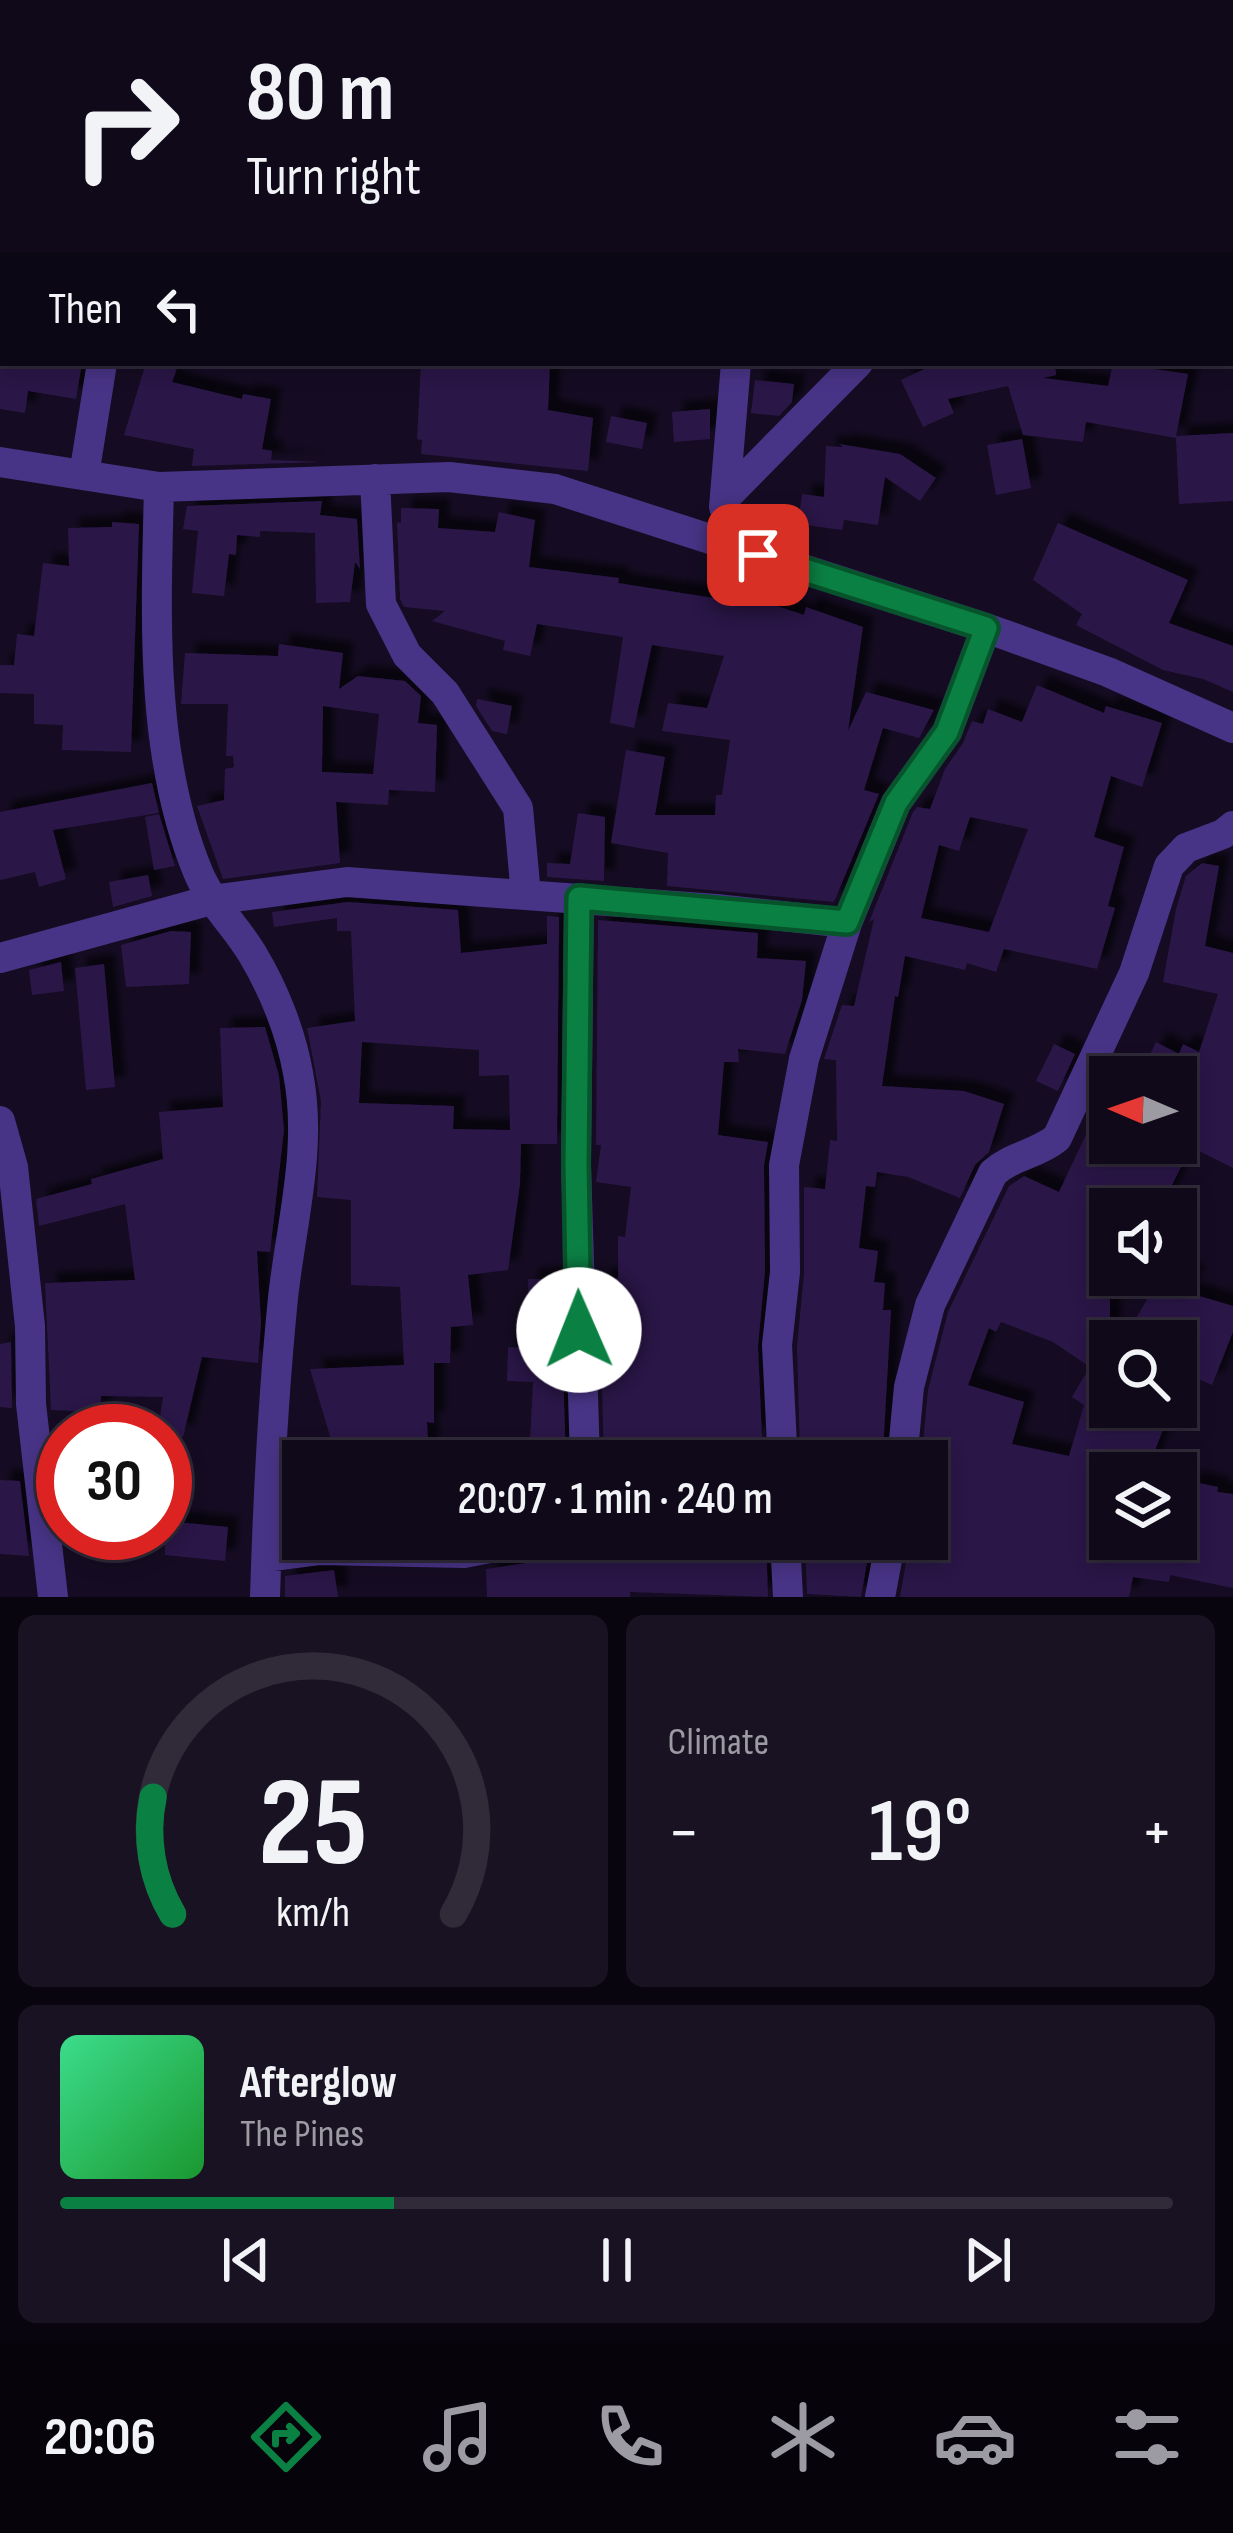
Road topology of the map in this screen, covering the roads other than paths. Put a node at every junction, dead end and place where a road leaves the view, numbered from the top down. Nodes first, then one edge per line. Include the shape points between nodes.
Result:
1 (102, 366) edge
2 (736, 366) edge
3 (856, 366) edge
4 (0, 462) edge
5 (84, 475) junction
6 (375, 479) junction
7 (159, 487) junction
8 (725, 498) junction
9 (721, 542) junction
10 (986, 628) junction
11 (1233, 728) edge
12 (1233, 826) edge
13 (526, 895) junction
14 (579, 898) junction
15 (212, 900) junction
16 (847, 922) junction
17 (0, 958) edge
18 (0, 1121) edge
19 (584, 1440) edge
20 (777, 1440) edge
21 (904, 1440) edge
22 (282, 1555) edge
23 (267, 1557) junction
24 (786, 1560) edge
25 (887, 1560) edge
26 (53, 1597) edge
27 (266, 1597) edge
28 (788, 1597) edge
29 (880, 1597) edge

1 - 5 street
2 - 8 street
3 - 8 street
4 - 5 street
5 - 7 street
6 - 7 street
6 - 9 street via 520,482
6 - 13 street via 382,604 407,655 445,693 518,808
7 - 15 street via 155,639 172,785
8 - 9 street
9 - 10 street
10 - 11 street
10 - 16 street via 947,732 896,803
12 - 21 street via 1186,848 1169,866 1134,973 1057,1138 992,1173 930,1305
13 - 14 street
13 - 15 street via 346,882
14 - 16 street
14 - 19 street
15 - 17 street
15 - 23 street via 252,953 299,1074 299,1192 274,1396
16 - 20 street via 804,1059 784,1166
18 - 26 street via 13,1167
22 - 23 street
23 - 27 street
24 - 28 street
25 - 29 street

